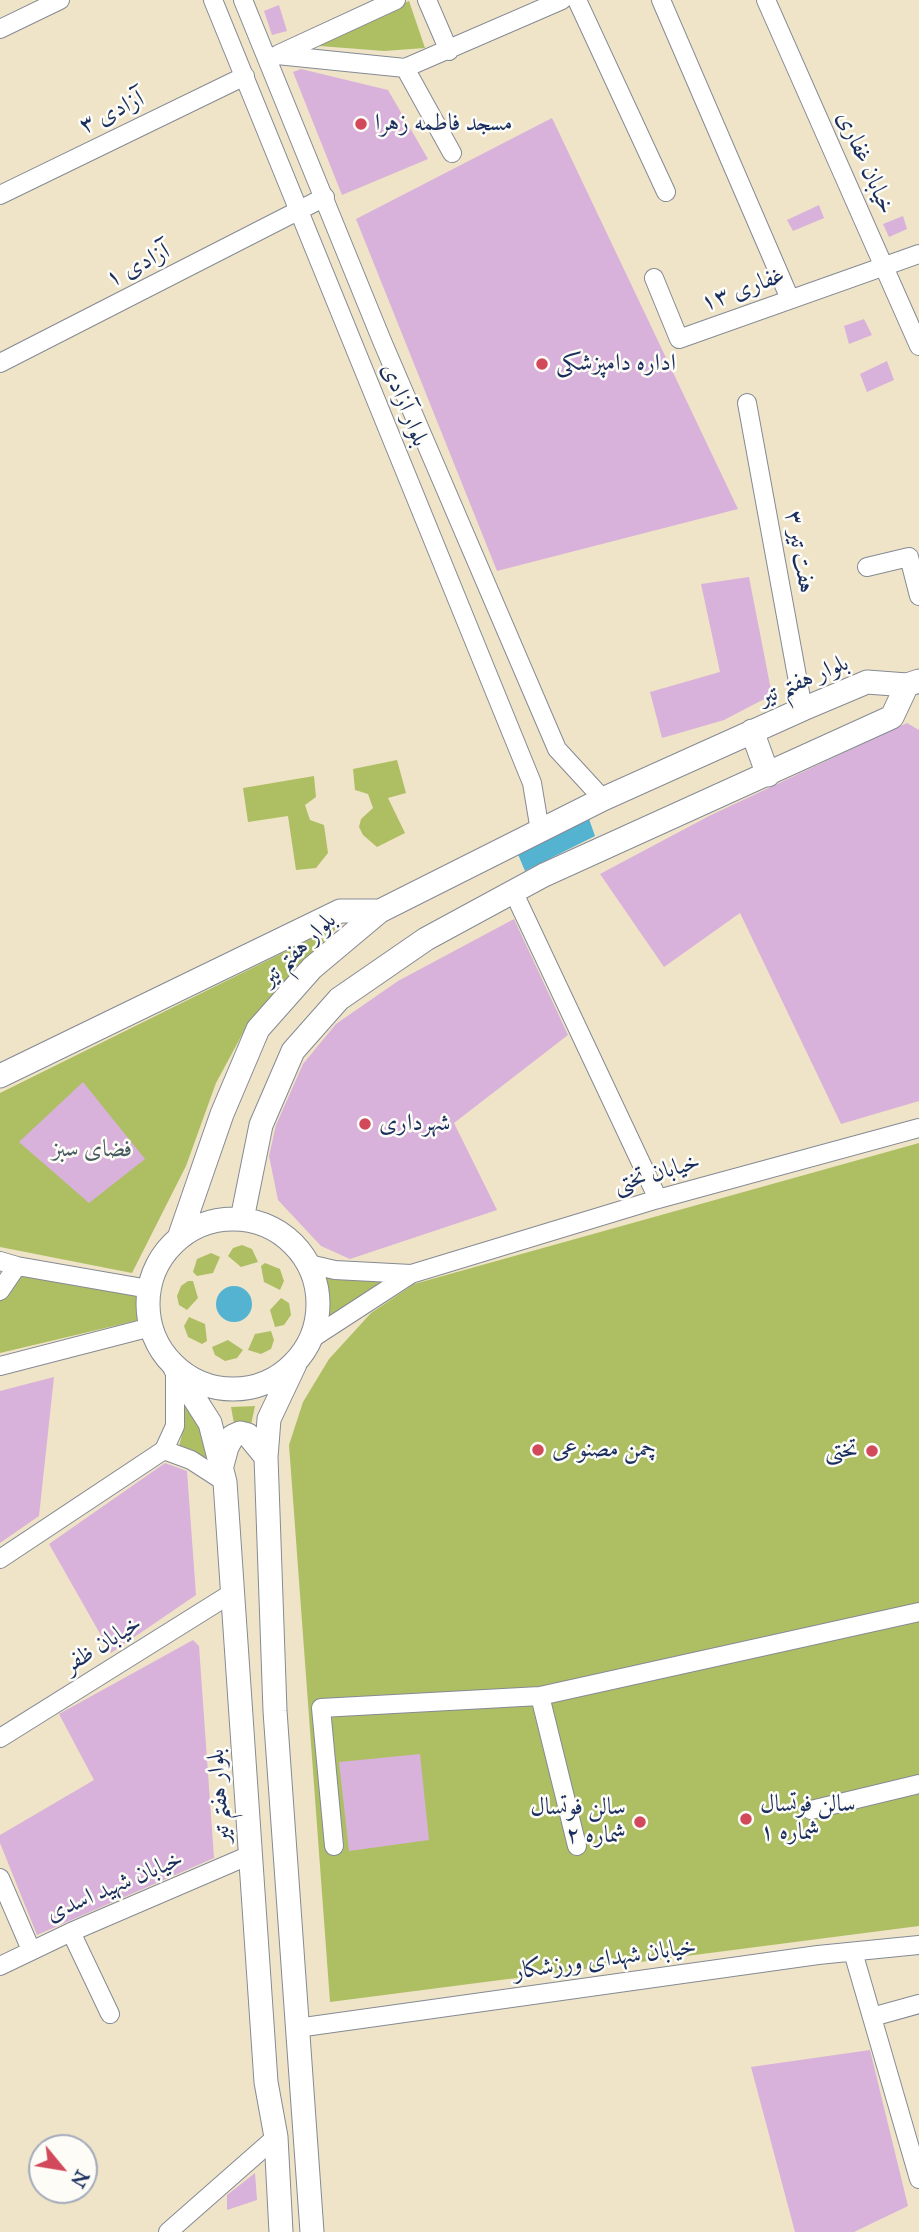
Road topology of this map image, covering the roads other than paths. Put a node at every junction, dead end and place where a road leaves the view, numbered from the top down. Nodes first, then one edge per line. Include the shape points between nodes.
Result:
1 (60, 0) edge
2 (214, 0) edge
3 (243, 0) edge
4 (396, 0) edge
5 (427, 0) edge
6 (562, 0) edge
7 (577, 0) edge
8 (661, 0) edge
9 (766, 0) edge
10 (0, 29) edge
11 (449, 51) junction
12 (271, 57) junction
13 (405, 68) junction
14 (245, 76) junction
15 (452, 153) dead end
16 (666, 192) dead end
17 (0, 195) edge
18 (325, 197) junction
19 (299, 212) junction
20 (919, 254) edge
21 (885, 267) junction
22 (654, 278) dead end
23 (790, 299) junction
24 (919, 346) edge
25 (0, 363) edge
26 (747, 403) dead end
27 (867, 567) dead end
28 (919, 596) edge
29 (913, 683) edge
30 (803, 709) junction
31 (752, 731) junction
32 (768, 775) junction
33 (603, 799) junction
34 (540, 831) junction
35 (513, 891) junction
36 (380, 911) junction
37 (0, 1076) edge
38 (919, 1128) edge
39 (657, 1199) junction
40 (242, 1219) junction
41 (178, 1238) junction
42 (8, 1264) edge
43 (309, 1264) junction
44 (411, 1274) junction
45 (149, 1289) junction
46 (0, 1291) edge
47 (150, 1328) junction
48 (311, 1339) junction
49 (295, 1364) junction
50 (0, 1366) edge
51 (175, 1368) junction
52 (164, 1450) junction
53 (266, 1457) junction
54 (223, 1475) junction
55 (0, 1559) edge
56 (232, 1593) junction
57 (919, 1612) edge
58 (540, 1696) junction
59 (0, 1738) edge
60 (919, 1784) edge
61 (811, 1811) dead end
62 (334, 1846) dead end
63 (577, 1846) dead end
64 (250, 1855) junction
65 (0, 1878) edge
66 (71, 1931) junction
67 (919, 1945) edge
68 (31, 1950) junction
69 (853, 1952) junction
70 (0, 1966) edge
71 (919, 2004) edge
72 (110, 2014) dead end
73 (872, 2017) junction
74 (297, 2028) junction
75 (275, 2137) junction
76 (919, 2179) edge
77 (168, 2232) edge
78 (281, 2232) edge
79 (312, 2232) edge

1 - 10 street
2 - 14 street, بلوار آزادی
3 - 12 street, بلوار آزادی
4 - 12 street
5 - 11 street
6 - 11 street
7 - 16 street
8 - 23 street
9 - 21 street, خیابان غفاری
11 - 13 street
12 - 13 street
12 - 18 street, بلوار آزادی
13 - 15 street
14 - 17 street, آزادی ۳
14 - 19 street, بلوار آزادی
18 - 19 street, آزادی ۱
18 - 33 street, بلوار آزادی via 557,749
19 - 25 street, آزادی ۱
19 - 34 street, بلوار آزادی via 532,783
20 - 21 street, غفاری ۱۳
21 - 23 street, غفاری ۱۳
21 - 24 street, خیابان غفاری
22 - 23 street, غفاری ۱۳ via 679,339
26 - 30 street, هفت تیر ۳
27 - 28 street via 909,557
29 - 30 main road, بلوار هفتم تیر via 867,682
29 - 32 main road, بلوار هفتم تیر via 892,717
30 - 31 main road, بلوار هفتم تیر
31 - 32 main road
31 - 33 main road, بلوار هفتم تیر
32 - 35 main road, بلوار هفتم تیر
33 - 34 main road, بلوار هفتم تیر
34 - 36 main road, بلوار هفتم تیر
35 - 39 street
35 - 40 main road, بلوار هفتم تیر via 426,939 339,999 293,1051 261,1125
36 - 37 main road via 340,912
36 - 41 main road, بلوار هفتم تیر via 312,968 258,1030
38 - 39 street, خیابان تختی
39 - 44 street, خیابان تختی
40 - 41 main road via 219,1219
40 - 43 main road via 281,1233
41 - 45 main road via 160,1261
42 - 45 street
42 - 46 street
43 - 44 street
43 - 48 main road via 318,1301
44 - 48 street
45 - 47 main road
47 - 50 street
47 - 51 main road
48 - 49 main road
49 - 51 main road via 274,1380 222,1390
49 - 53 main road via 269,1419
51 - 52 street via 175,1426
51 - 54 main road, بلوار هفتم تیر via 210,1423
52 - 54 street
52 - 55 street
53 - 54 main road via 248,1435 240,1433 227,1447
53 - 74 main road via 275,1711
54 - 56 main road, بلوار هفتم تیر
56 - 59 street, خیابان ظفر
56 - 64 main road, بلوار هفتم تیر
57 - 58 street
58 - 62 street via 321,1707
58 - 63 street
60 - 61 street
64 - 66 street, خیابان شهید اسدی
64 - 75 main road, بلوار هفتم تیر via 266,2082
65 - 68 street
66 - 68 street, خیابان شهید اسدی
66 - 72 street
67 - 69 street, خیابان شهدای ورزشکار
68 - 70 street, خیابان شهید اسدی
69 - 73 street
69 - 74 street, خیابان شهدای ورزشکار
71 - 73 street
73 - 76 street
74 - 79 main road
75 - 77 street
75 - 78 main road, بلوار هفتم تیر

